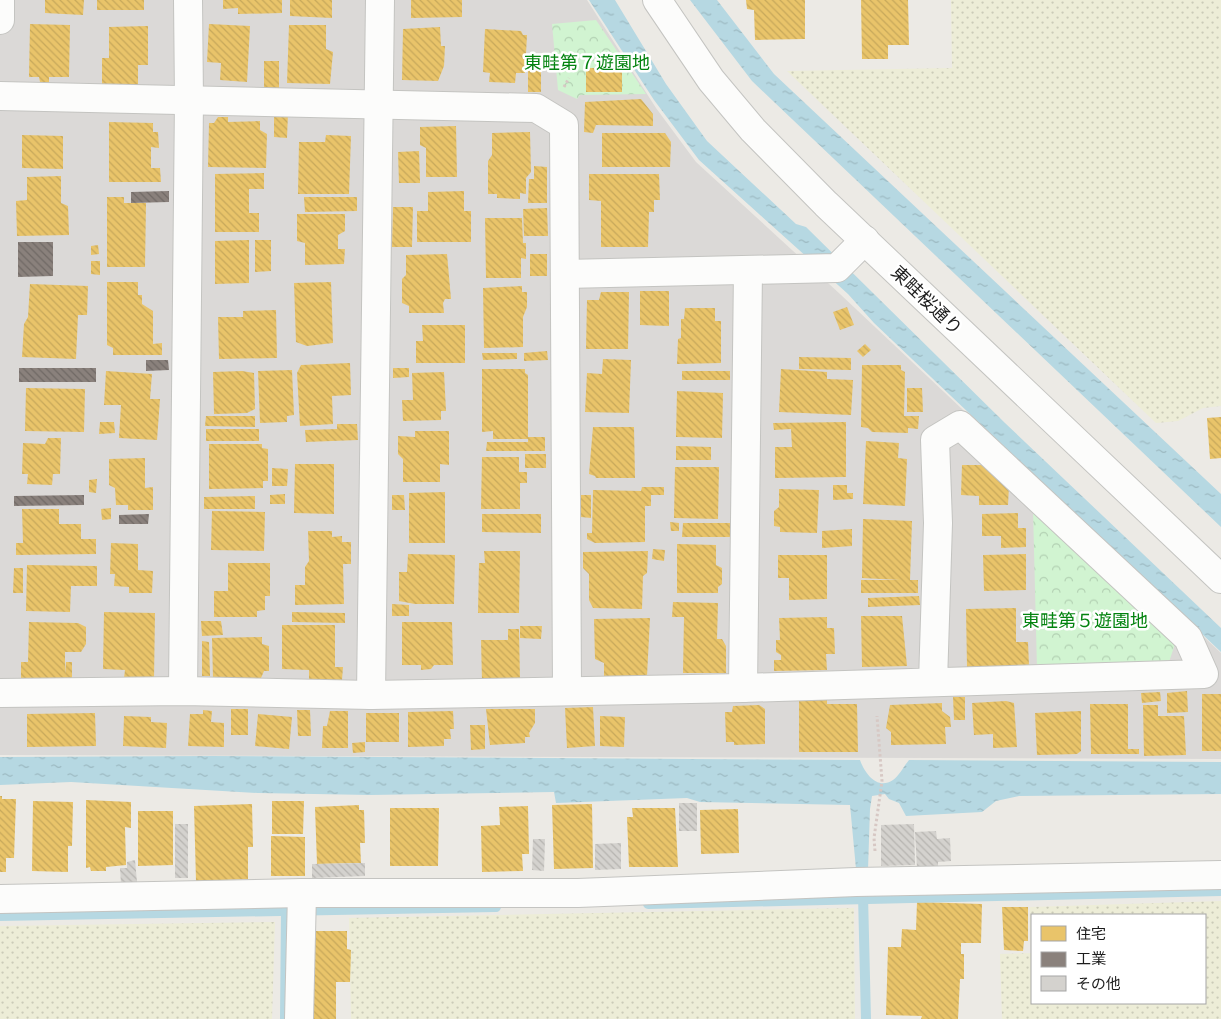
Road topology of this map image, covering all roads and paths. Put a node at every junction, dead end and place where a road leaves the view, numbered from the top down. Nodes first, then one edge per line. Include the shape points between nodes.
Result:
1 (0, 0) edge
2 (188, 0) edge
3 (380, 0) edge
4 (657, 0) edge
5 (0, 20) edge
6 (0, 96) edge
7 (189, 100) junction
8 (379, 103) junction
9 (865, 240) junction
10 (748, 270) junction
11 (565, 274) junction
12 (1221, 579) edge
13 (933, 682) junction
14 (877, 684) junction
15 (743, 688) junction
16 (567, 690) junction
17 (183, 691) junction
18 (0, 693) edge
19 (371, 695) junction
20 (1221, 875) edge
21 (869, 882) junction
22 (0, 899) edge
23 (301, 905) junction
24 (299, 1019) edge

1 - 5 street
2 - 7 street
3 - 8 street
4 - 9 street, 東畦桜通り via 711,80 753,130
6 - 7 street
7 - 8 street
7 - 17 street
8 - 11 street via 536,108 564,125
8 - 19 street
9 - 10 street via 837,268
9 - 12 street, 東畦桜通り
10 - 11 street
10 - 15 street
11 - 16 street
13 - 13 street via 938,523 935,440 960,425 1188,638 1204,674
13 - 14 street
14 - 15 street
14 - 21 path via 882,781
15 - 16 street
16 - 19 street
17 - 18 street
17 - 19 street
20 - 21 street
21 - 23 street
22 - 23 street
23 - 24 street

